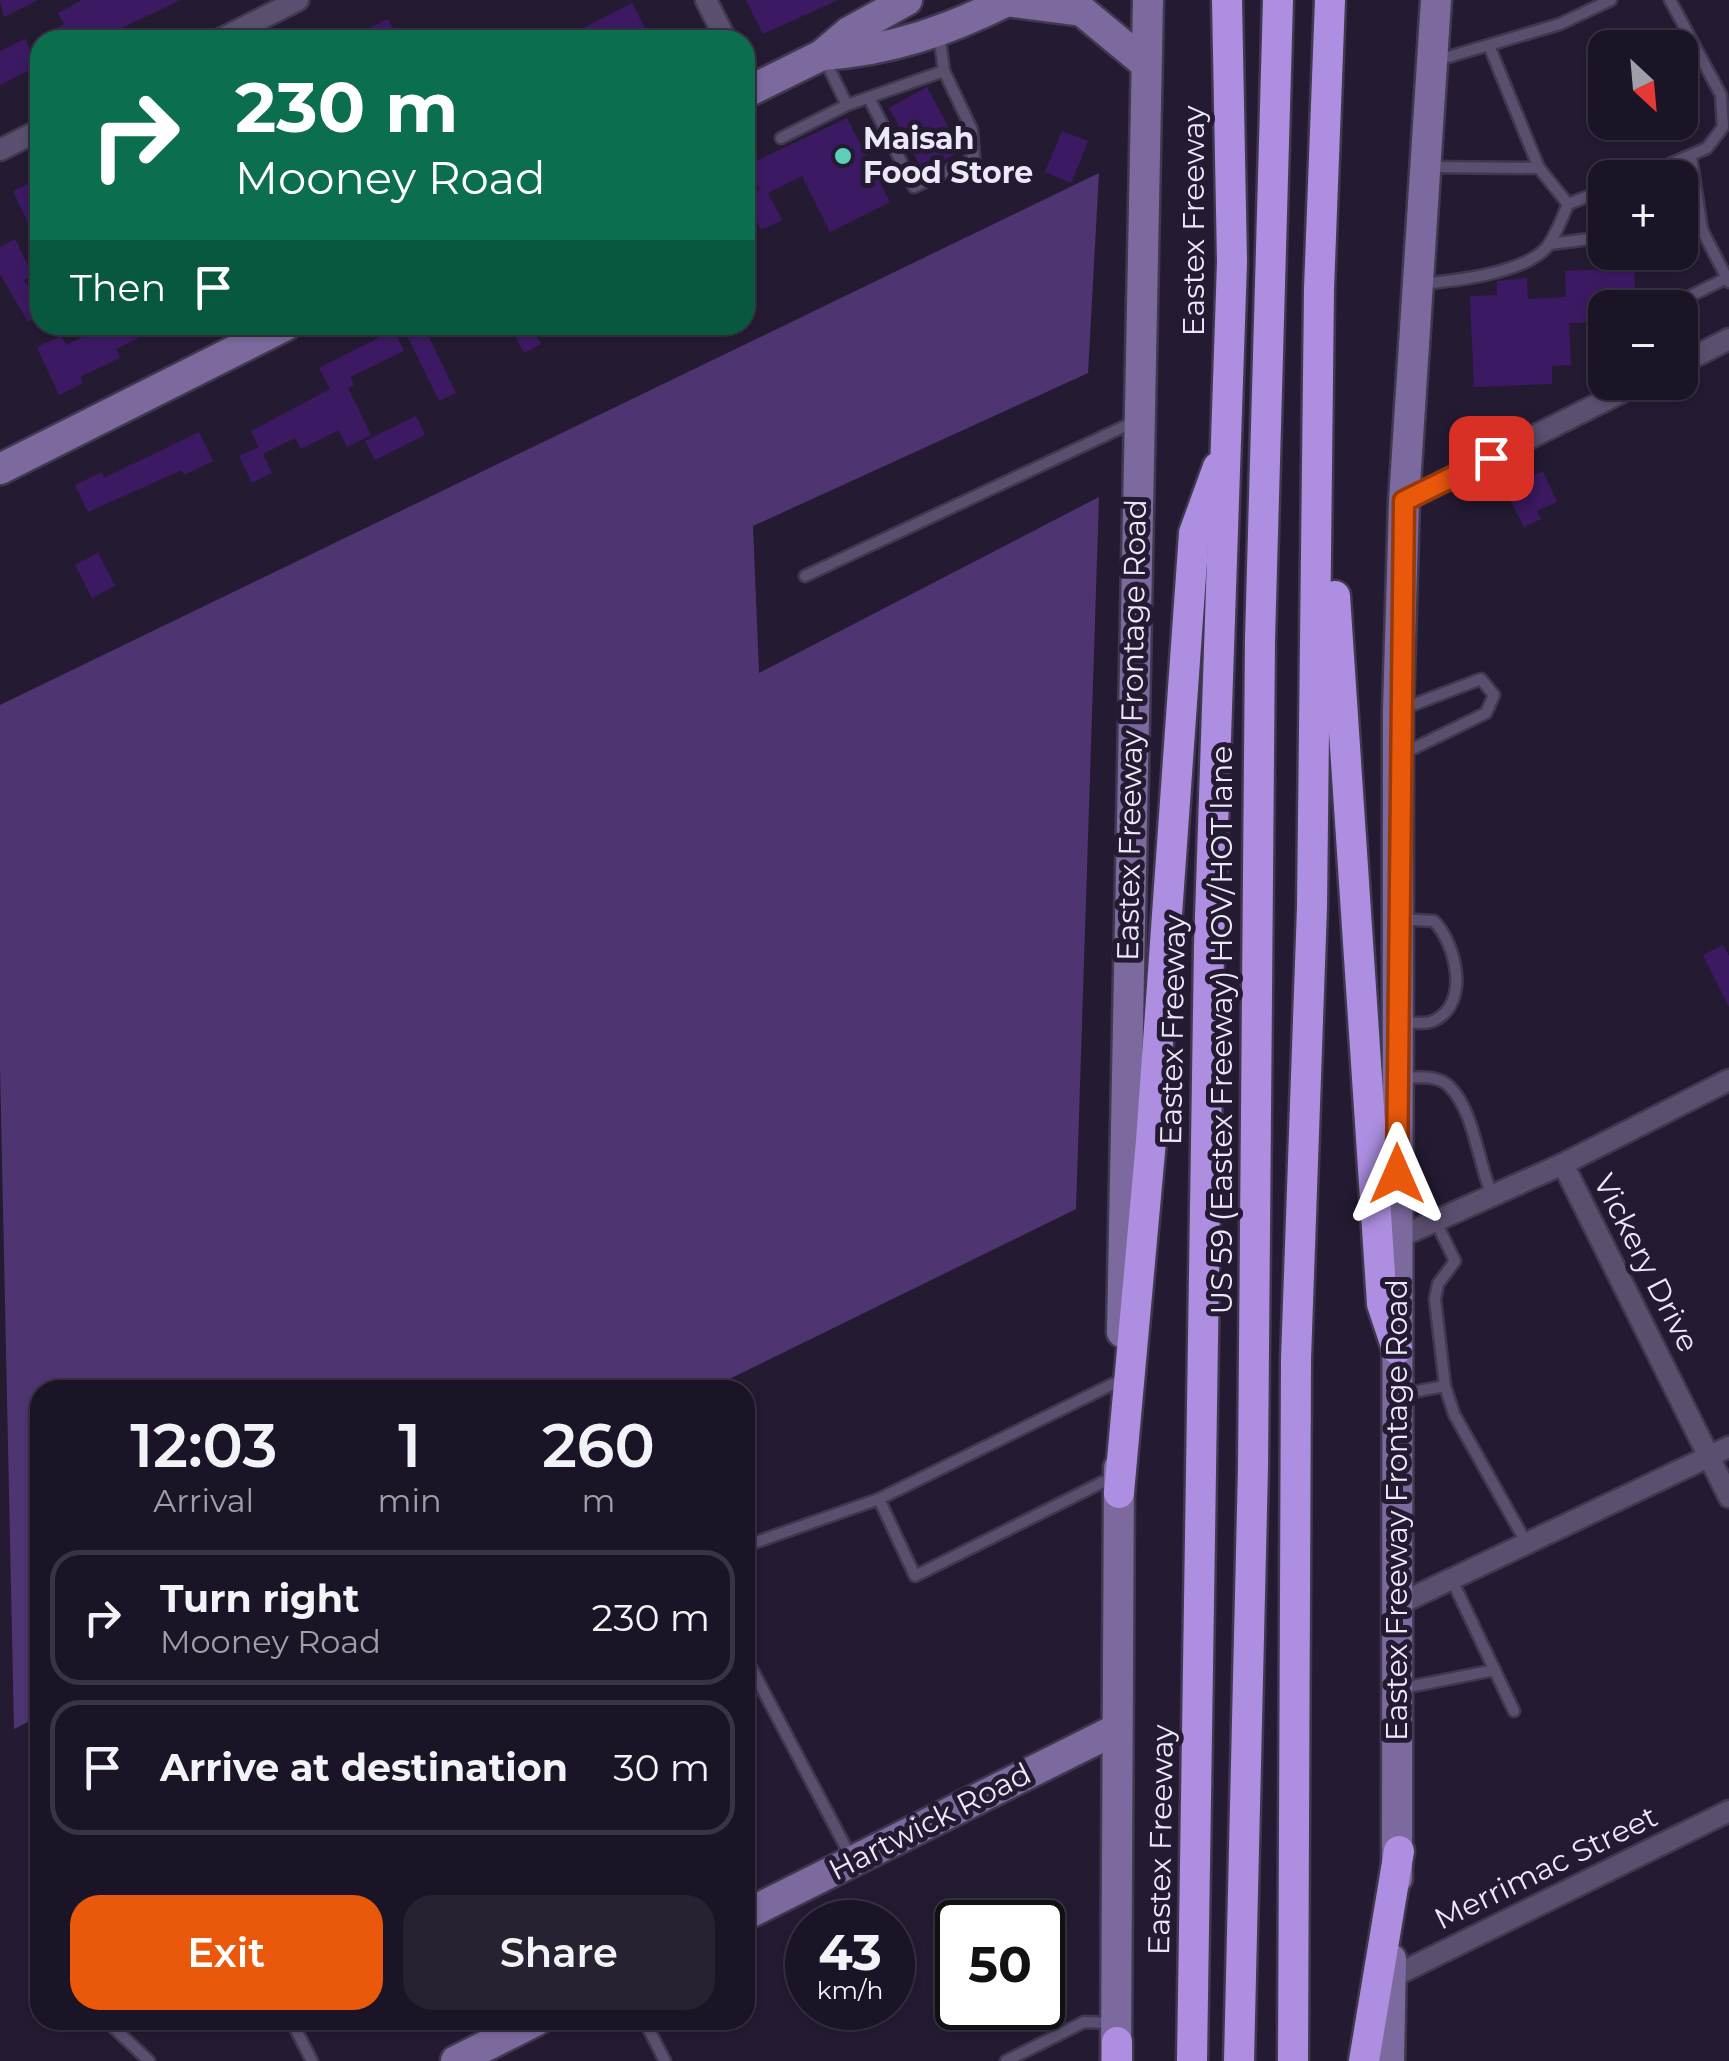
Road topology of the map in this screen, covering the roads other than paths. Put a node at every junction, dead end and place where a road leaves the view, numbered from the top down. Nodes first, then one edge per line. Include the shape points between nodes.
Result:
1 (298, 0) edge
2 (706, 0) edge
3 (907, 0) edge
4 (1278, 0) edge
5 (1330, 0) edge
6 (1436, 0) edge
7 (1611, 0) edge
8 (1670, 0) edge
9 (1008, 1) edge
10 (1151, 7) edge
11 (1227, 11) edge
12 (239, 30) edge
13 (721, 30) edge
14 (939, 33) junction
15 (1490, 48) junction
16 (822, 55) junction
17 (1433, 61) junction
18 (1146, 64) junction
19 (944, 71) junction
20 (755, 84) edge
21 (869, 98) junction
22 (847, 106) junction
23 (30, 135) edge
24 (782, 138) dead end
25 (0, 150) edge
26 (1690, 157) junction
27 (1683, 160) edge
28 (1426, 168) junction
29 (1539, 168) junction
30 (1588, 196) edge
31 (1568, 204) junction
32 (1698, 230) edge
33 (1702, 230) junction
34 (1588, 240) edge
35 (1550, 244) junction
36 (1728, 280) edge
37 (1418, 284) junction
38 (1319, 289) junction
39 (1698, 294) edge
40 (266, 335) edge
41 (1729, 340) edge
42 (1698, 355) edge
43 (1608, 400) edge
44 (1137, 421) junction
45 (1228, 440) junction
46 (0, 470) edge
47 (1404, 501) junction
48 (805, 576) dead end
49 (1398, 711) junction
50 (1399, 756) junction
51 (1398, 920) junction
52 (1398, 1022) junction
53 (1397, 1078) junction
54 (1729, 1080) edge
55 (1563, 1164) junction
56 (1492, 1196) junction
57 (1435, 1221) junction
58 (1397, 1238) junction
59 (1396, 1350) junction
60 (1121, 1380) junction
61 (1445, 1386) junction
62 (1396, 1395) junction
63 (1729, 1447) edge
64 (1709, 1457) junction
65 (1119, 1484) junction
66 (1729, 1497) edge
67 (879, 1499) junction
68 (755, 1542) edge
69 (1527, 1544) junction
70 (1452, 1580) junction
71 (1397, 1605) junction
72 (1495, 1670) junction
73 (755, 1675) edge
74 (1398, 1689) junction
75 (1514, 1710) dead end
76 (1115, 1730) junction
77 (1729, 1812) edge
78 (1399, 1851) junction
79 (852, 1860) junction
80 (755, 1909) edge
81 (1390, 1978) junction
82 (116, 2030) edge
83 (296, 2030) edge
84 (517, 2030) edge
85 (649, 2030) edge
86 (1117, 2047) edge
87 (149, 2061) edge
88 (312, 2061) edge
89 (456, 2061) edge
90 (665, 2061) edge
91 (1006, 2061) edge
92 (1192, 2061) edge
93 (1238, 2061) edge
94 (1293, 2061) edge
95 (1364, 2061) edge
96 (1389, 2061) edge

1 - 12 street
2 - 13 street
3 - 16 main road
4 - 93 highway, US 59 (Eastex Freeway) HOV/HOT lane via 1260,639 1254,1467
5 - 38 highway
6 - 17 main road, Eastex Freeway Frontage Road
7 - 15 lane
8 - 26 lane via 1725,112 1715,140
9 - 14 main road
9 - 18 main road via 1082,12
10 - 18 main road, Eastex Freeway Frontage Road
11 - 45 highway, Eastex Freeway
14 - 16 main road via 860,53
14 - 19 lane
15 - 17 lane
15 - 29 lane
16 - 20 main road
16 - 22 lane
17 - 28 main road, Eastex Freeway Frontage Road
18 - 44 main road, Eastex Freeway Frontage Road
19 - 21 lane
19 - 21 lane via 972,130 974,158 914,187
21 - 22 lane
22 - 24 lane
23 - 25 street
26 - 27 lane
26 - 33 lane
28 - 29 lane
28 - 37 main road, Eastex Freeway Frontage Road
29 - 31 lane
30 - 31 lane
31 - 35 lane
32 - 33 lane
33 - 36 lane
34 - 35 lane
35 - 37 lane via 1534,258 1462,281
36 - 39 lane
37 - 47 main road, Eastex Freeway Frontage Road
38 - 59 highway via 1345,796 1382,1304
38 - 94 highway via 1312,906 1296,1359
40 - 46 main road
41 - 42 street
43 - 47 street
44 - 48 lane
44 - 60 main road, Eastex Freeway Frontage Road
45 - 65 highway via 1194,534
45 - 92 highway, Eastex Freeway via 1209,946
47 - 49 main road, Eastex Freeway Frontage Road
49 - 50 main road, Eastex Freeway Frontage Road
49 - 50 lane via 1482,679 1494,694 1486,713
50 - 51 main road, Eastex Freeway Frontage Road
51 - 52 main road, Eastex Freeway Frontage Road
51 - 52 lane via 1434,921 1447,934 1456,961 1446,1012 1430,1023
52 - 53 main road, Eastex Freeway Frontage Road
53 - 56 lane via 1447,1084 1462,1105
53 - 58 main road, Eastex Freeway Frontage Road
54 - 55 street
55 - 56 street
55 - 64 street, Vickery Drive
56 - 57 street
57 - 58 street
57 - 61 lane via 1455,1261 1435,1299
58 - 59 main road, Eastex Freeway Frontage Road
59 - 62 main road, Eastex Freeway Frontage Road
60 - 65 main road, Eastex Freeway Frontage Road
60 - 67 lane
61 - 62 lane
61 - 69 lane
62 - 71 main road, Eastex Freeway Frontage Road
63 - 64 street
64 - 66 street, Vickery Drive
64 - 69 street
65 - 67 lane via 915,1576
65 - 76 main road, Eastex Freeway Frontage Road
67 - 68 lane
69 - 70 street
70 - 71 street
70 - 72 lane
71 - 74 main road, Eastex Freeway Frontage Road
72 - 74 lane
72 - 75 lane
73 - 79 lane
74 - 78 main road, Eastex Freeway Frontage Road
76 - 79 main road, Hartwick Road
76 - 86 main road, Eastex Freeway Frontage Road
77 - 81 street, Merrimac Street
78 - 81 main road, Eastex Freeway Frontage Road
78 - 95 highway
79 - 80 main road, Hartwick Road
81 - 96 main road, Eastex Freeway Frontage Road
82 - 87 lane
83 - 88 lane
84 - 89 main road
85 - 90 lane
86 - 91 lane via 1084,2022

